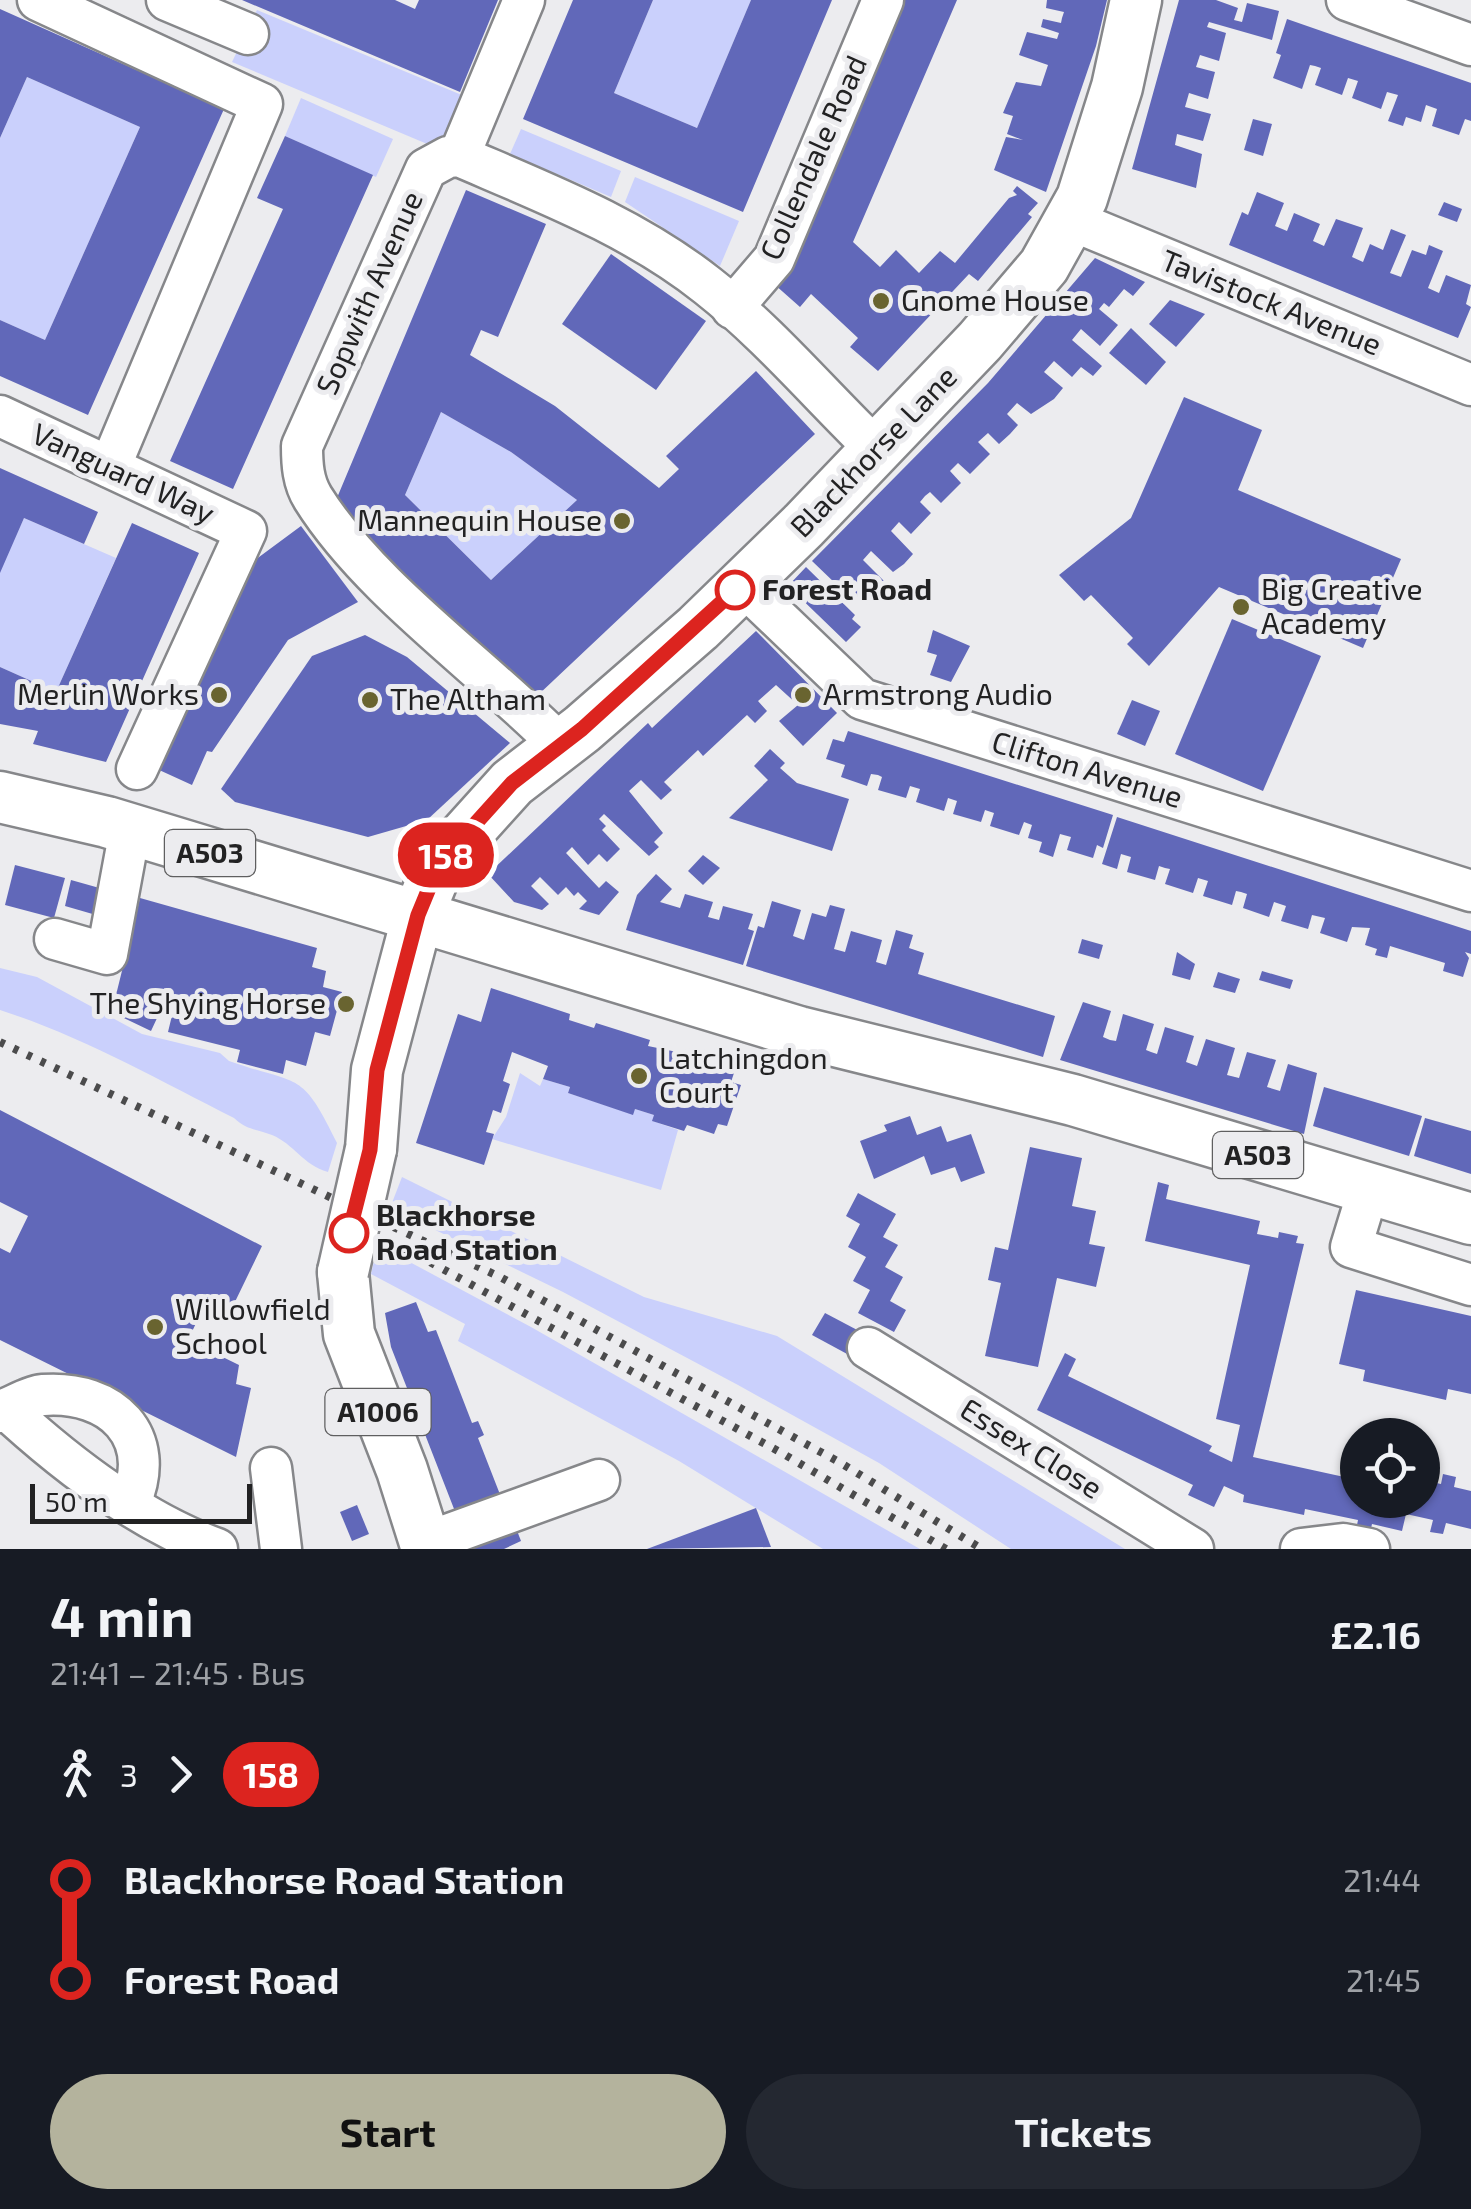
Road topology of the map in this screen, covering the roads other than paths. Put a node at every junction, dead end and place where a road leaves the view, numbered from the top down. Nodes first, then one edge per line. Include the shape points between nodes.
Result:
1 (38, 0) edge
2 (524, 0) edge
3 (883, 0) edge
4 (1136, 0) edge
5 (1348, 0) edge
6 (190, 4) edge
7 (248, 34) dead end
8 (1471, 45) edge
9 (459, 156) junction
10 (1071, 220) junction
11 (732, 308) junction
12 (1471, 384) edge
13 (0, 416) edge
14 (878, 450) junction
15 (110, 467) junction
16 (742, 584) junction
17 (558, 744) junction
18 (138, 769) dead end
19 (0, 797) edge
20 (130, 830) junction
21 (1471, 891) edge
22 (418, 915) junction
23 (55, 938) dead end
24 (1368, 1188) junction
25 (1471, 1219) edge
26 (1471, 1285) edge
27 (868, 1348) dead end
28 (3, 1410) edge
29 (271, 1468) dead end
30 (599, 1480) dead end
31 (130, 1503) junction
32 (426, 1546) edge
33 (216, 1549) edge
34 (281, 1549) edge
35 (1193, 1549) edge
36 (1300, 1549) edge
37 (1364, 1549) edge

1 - 15 street via 262,104
2 - 9 street
3 - 11 street, Collendale Road via 774,259
4 - 10 main road, Blackhorse Lane via 1116,87
5 - 8 street
6 - 7 street
9 - 11 street via 608,222
9 - 17 street, Sopwith Avenue via 436,162 414,187 302,446 302,468 311,495 352,549
10 - 12 street, Tavistock Avenue
10 - 14 main road, Blackhorse Lane via 1044,266
11 - 14 street
13 - 15 street, Vanguard Way
14 - 16 main road, Blackhorse Lane
15 - 18 street, Vanguard Way via 246,532
16 - 17 main road, Blackhorse Lane
16 - 21 street, Clifton Avenue via 862,699
17 - 22 main road, Blackhorse Lane via 446,855
19 - 20 main road, A503
20 - 22 main road, A503
20 - 23 street via 107,954
22 - 24 main road, A503 via 799,1032 1074,1100
22 - 32 main road, A1006, bridge via 377,1070 370,1150 343,1272 349,1334
24 - 25 main road, A503
24 - 26 street via 1351,1247
27 - 35 street, Essex Close
28 - 31 street
28 - 31 street via 39,1394 71,1396 134,1430 142,1455
29 - 34 street
30 - 32 street
31 - 33 street
36 - 37 street

